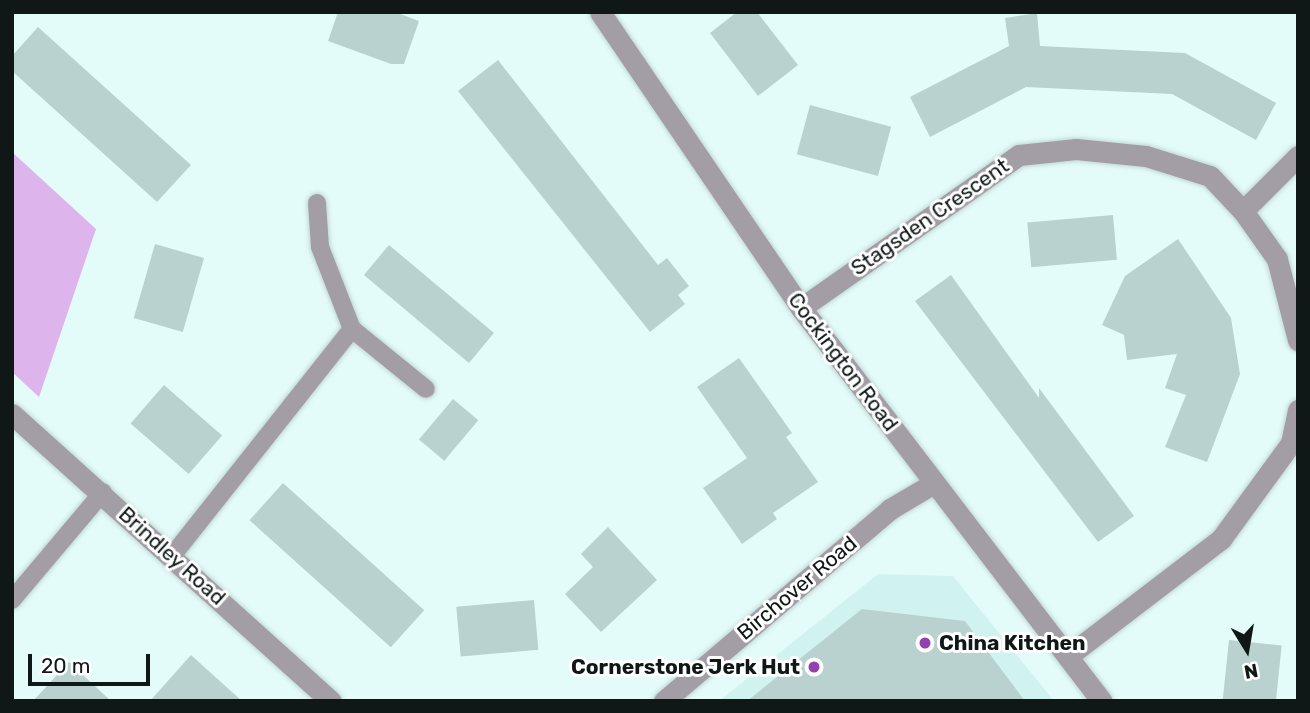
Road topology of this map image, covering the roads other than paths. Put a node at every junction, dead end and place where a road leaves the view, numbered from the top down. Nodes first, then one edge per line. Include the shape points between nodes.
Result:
1 (600, 12) edge
2 (1298, 156) edge
3 (317, 203) dead end
4 (1243, 211) junction
5 (802, 309) junction
6 (352, 329) junction
7 (1298, 340) edge
8 (426, 389) dead end
9 (1298, 410) edge
10 (12, 414) edge
11 (934, 482) junction
12 (103, 492) junction
13 (172, 556) junction
14 (12, 600) edge
15 (1068, 656) junction
16 (331, 701) edge
17 (664, 701) edge
18 (1102, 701) edge

1 - 5 street, Cockington Road
2 - 4 street
3 - 6 lane via 320,247
4 - 5 street, Stagsden Crescent via 1210,176 1146,156 1076,149 1019,155
4 - 7 street, Stagsden Crescent via 1277,259
5 - 11 street, Cockington Road
6 - 8 lane
6 - 13 lane
9 - 15 street via 1291,443 1222,539
10 - 12 street, Brindley Road
11 - 15 street, Cockington Road
11 - 17 street, Birchover Road via 890,509
12 - 13 street, Brindley Road
12 - 14 lane
13 - 16 street, Brindley Road
15 - 18 street, Cockington Road

